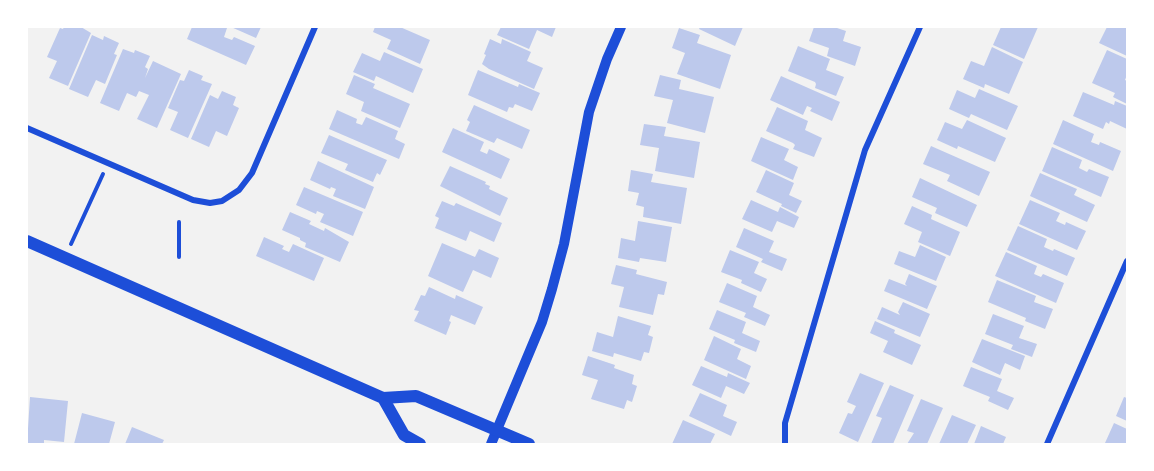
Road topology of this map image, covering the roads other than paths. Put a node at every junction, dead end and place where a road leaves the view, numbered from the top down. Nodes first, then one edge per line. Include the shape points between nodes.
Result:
1 (315, 27) edge
2 (621, 27) edge
3 (921, 27) edge
4 (27, 128) edge
5 (27, 241) edge
6 (1127, 261) edge
7 (383, 398) junction
8 (497, 430) junction
9 (420, 444) edge
10 (491, 444) edge
11 (529, 444) edge
12 (785, 444) edge
13 (1047, 444) edge

1 - 4 street via 252,173 233,196 222,201 201,203
2 - 8 street via 589,112 564,244 542,322
3 - 12 street via 865,150 785,423
5 - 7 main road
6 - 13 street
7 - 8 main road via 416,396
7 - 9 main road via 404,435
8 - 10 street
8 - 11 main road

